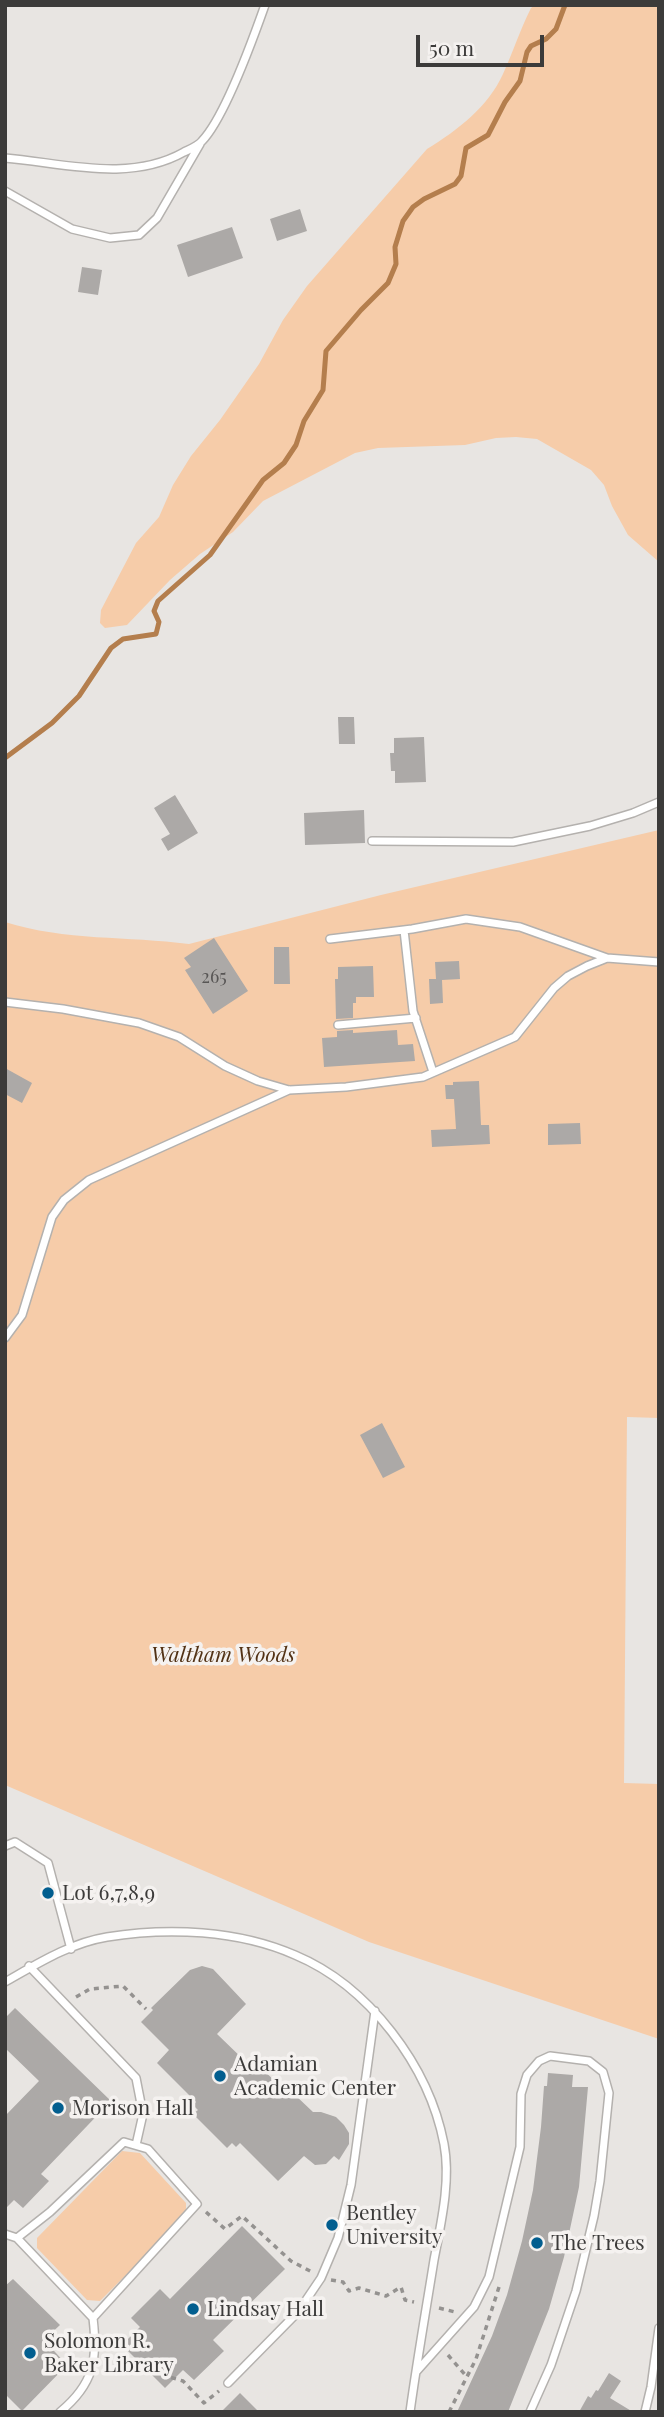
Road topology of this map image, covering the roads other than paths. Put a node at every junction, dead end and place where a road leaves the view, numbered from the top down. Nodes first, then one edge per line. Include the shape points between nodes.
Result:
1 (265, 5) edge
2 (201, 143) junction
3 (5, 158) edge
4 (5, 191) edge
5 (659, 802) edge
6 (372, 841) dead end
7 (404, 930) junction
8 (330, 939) dead end
9 (607, 958) junction
10 (659, 962) edge
11 (5, 1002) edge
12 (416, 1018) junction
13 (338, 1025) dead end
14 (433, 1072) junction
15 (289, 1090) junction
16 (5, 1338) edge
17 (5, 1846) edge
18 (71, 1949) junction
19 (29, 1966) junction
20 (5, 1982) edge
21 (374, 2011) junction
22 (136, 2145) junction
23 (5, 2234) edge
24 (18, 2238) junction
25 (93, 2318) junction
26 (659, 2328) edge
27 (415, 2373) junction
28 (228, 2383) road end
29 (60, 2412) edge
30 (410, 2412) edge
31 (530, 2412) edge
32 (645, 2412) edge

1 - 2 lane via 230,91
2 - 3 lane via 162,163 119,169
2 - 4 lane via 157,218 139,235 110,239 72,229
5 - 6 lane via 590,826 513,842
7 - 8 lane
7 - 9 lane via 466,919 494,922 552,936
7 - 12 lane
9 - 10 lane
9 - 14 lane via 568,976 554,988 515,1037
11 - 15 lane via 139,1023 179,1037 225,1066
12 - 13 lane
12 - 14 lane
14 - 15 lane via 383,1083
15 - 16 lane via 89,1180 64,1200 52,1217 22,1314
17 - 18 lane via 15,1842 48,1863
18 - 19 lane
18 - 21 lane via 105,1938 158,1932 251,1940 296,1955
19 - 20 lane
19 - 22 lane via 136,2078 143,2114
21 - 27 lane via 421,2074 444,2145 442,2217
21 - 28 lane via 351,2185 338,2238 321,2278 298,2312
22 - 24 lane via 124,2142
22 - 25 lane via 148,2149 197,2204
23 - 24 lane
24 - 25 lane
25 - 29 lane via 94,2367
26 - 32 lane
27 - 30 lane
27 - 31 lane via 474,2307 489,2277 520,2147 521,2094 527,2075 550,2056 589,2060 603,2072 609,2092 598,2192 586,2255 564,2329

